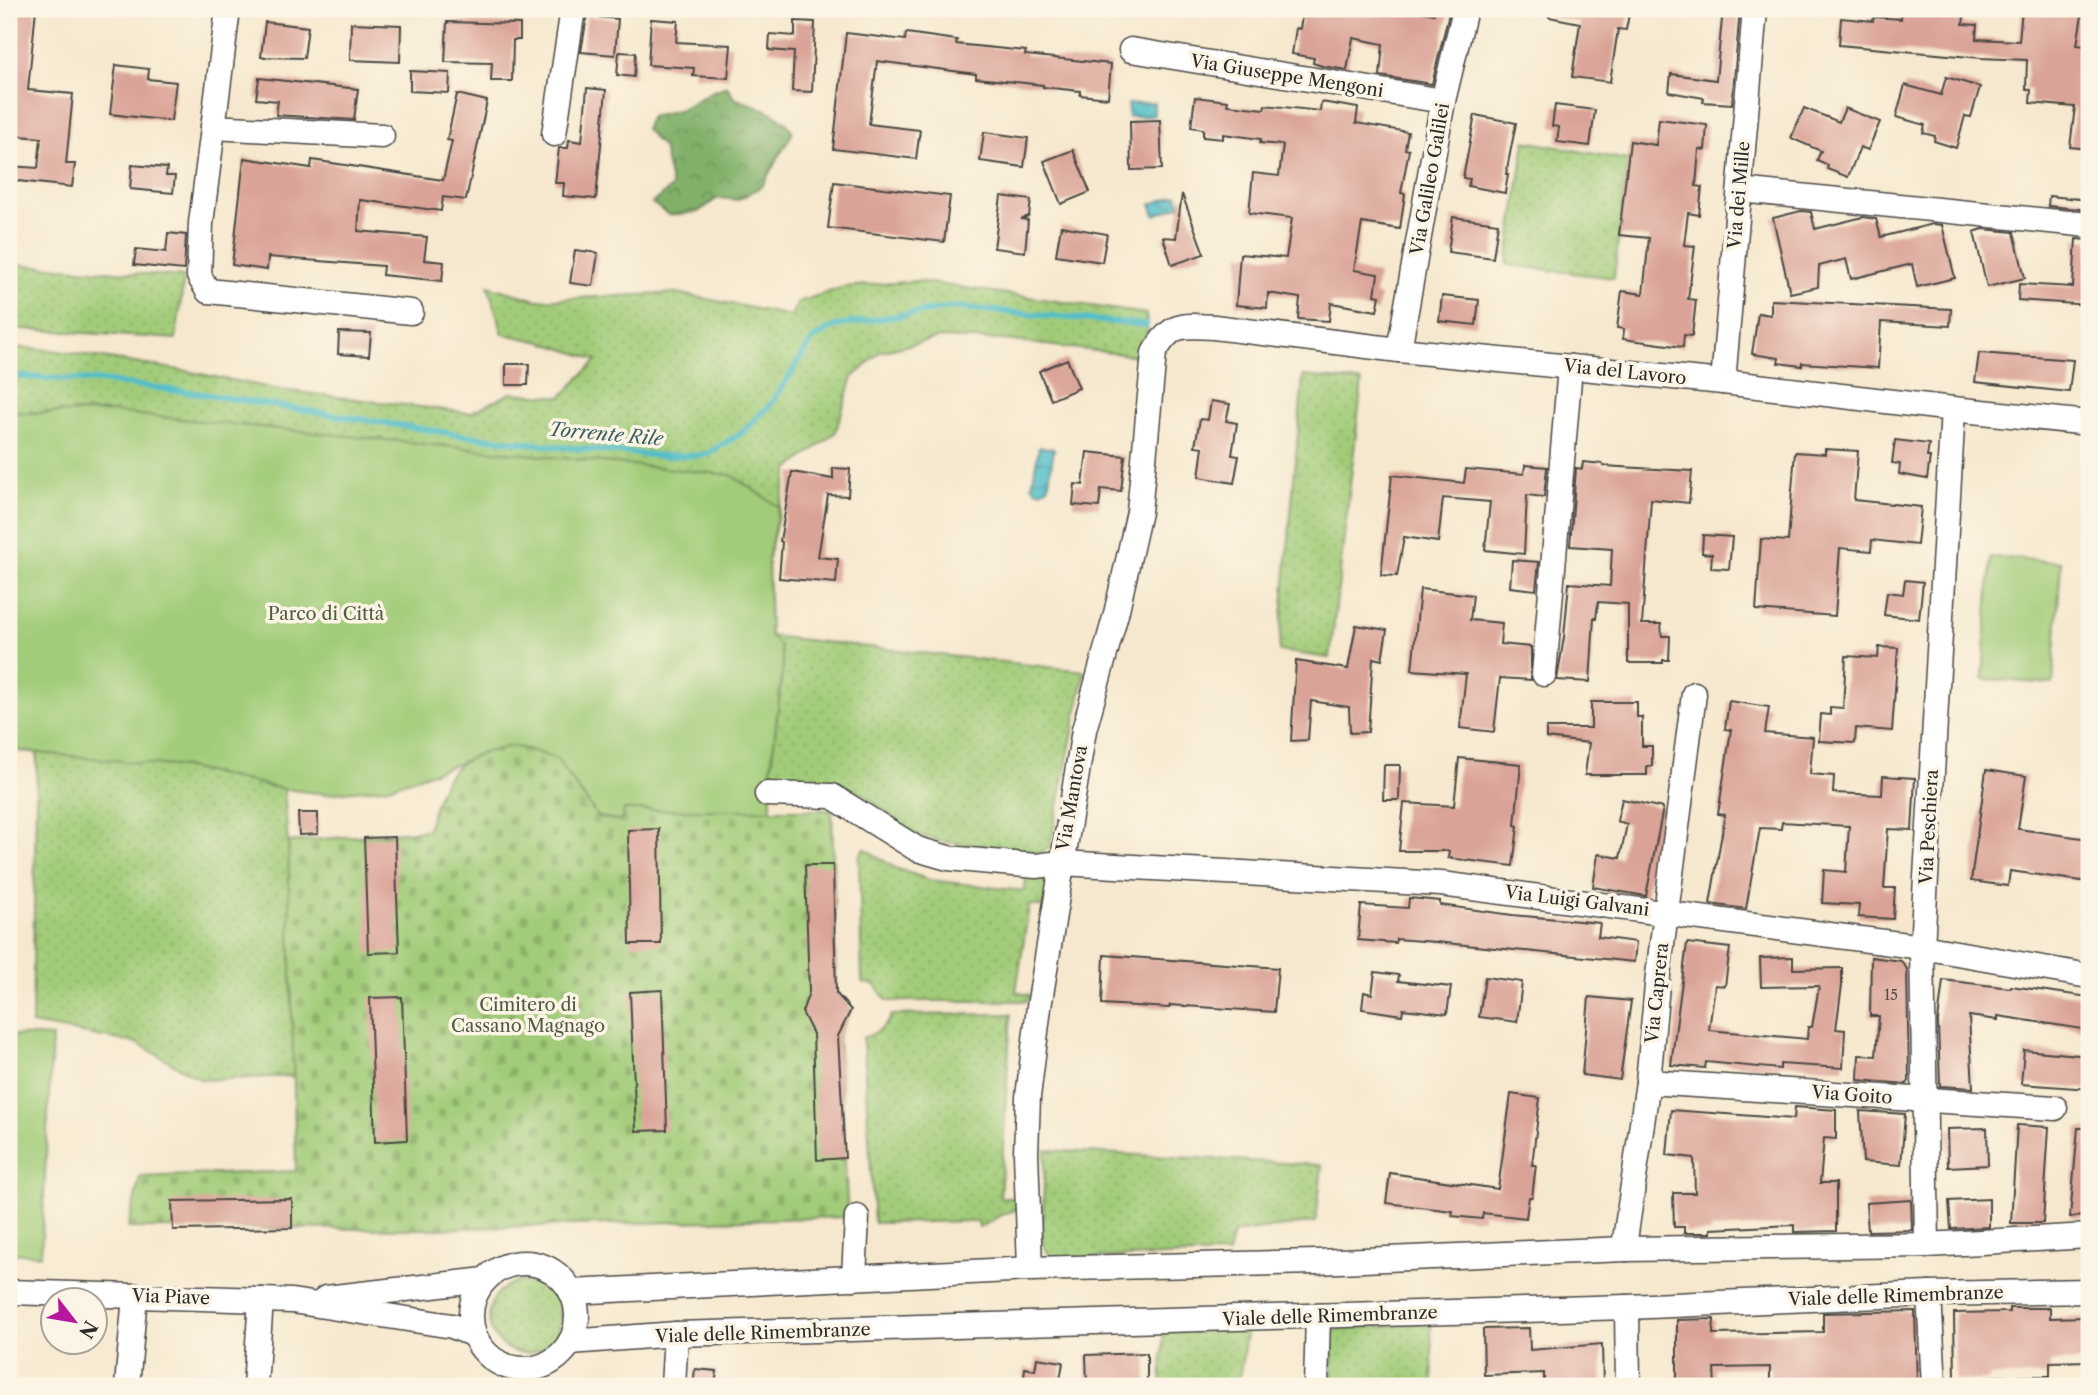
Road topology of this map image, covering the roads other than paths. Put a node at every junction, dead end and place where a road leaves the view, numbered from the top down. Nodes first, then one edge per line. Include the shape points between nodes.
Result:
1 (228, 9) edge
2 (573, 9) edge
3 (1465, 9) edge
4 (1755, 9) edge
5 (1131, 50) dead end
6 (1443, 101) junction
7 (213, 127) junction
8 (554, 134) dead end
9 (382, 136) dead end
10 (1740, 190) junction
11 (2089, 225) edge
12 (411, 312) dead end
13 (1164, 335) joint
14 (1399, 350) junction
15 (1570, 367) junction
16 (1723, 382) junction
17 (1953, 410) junction
18 (2089, 423) edge
19 (1544, 674) dead end
20 (1694, 694) dead end
21 (767, 794) dead end
22 (1061, 863) junction
23 (1666, 912) junction
24 (1922, 947) junction
25 (2089, 976) edge
26 (1648, 1082) junction
27 (1923, 1100) junction
28 (2055, 1108) dead end
29 (857, 1217) dead end
30 (2089, 1237) edge
31 (1927, 1245) junction
32 (1626, 1249) junction
33 (1030, 1269) junction
34 (854, 1278) junction
35 (485, 1280) junction
36 (2089, 1291) edge
37 (9, 1292) edge
38 (571, 1292) junction
39 (1929, 1294) junction
40 (135, 1296) junction
41 (261, 1300) junction
42 (292, 1301) junction
43 (1627, 1307) junction
44 (1318, 1316) junction
45 (474, 1335) junction
46 (676, 1335) junction
47 (570, 1342) junction
48 (496, 1362) junction
49 (546, 1365) junction
50 (127, 1386) edge
51 (255, 1386) edge
52 (505, 1386) edge
53 (533, 1386) edge
54 (673, 1386) edge
55 (1316, 1386) edge
56 (1628, 1386) edge
57 (1934, 1386) edge

1 - 7 street
2 - 8 street
3 - 6 street, Via Galileo Galilei
4 - 10 street, Via dei Mille
5 - 6 street, Via Giuseppe Mengoni
6 - 14 street, Via Galileo Galilei
7 - 9 street
7 - 12 street via 199,276 208,291
10 - 11 street
10 - 16 street, Via dei Mille
13 - 14 street, Via del Lavoro via 1184,325
13 - 22 street, Via Mantova via 1154,353 1139,512 1084,730
14 - 15 street, Via del Lavoro
15 - 16 street, Via del Lavoro
15 - 19 street
16 - 17 street, Via del Lavoro
17 - 18 street, Via del Lavoro
17 - 24 street, Via Peschiera
20 - 23 street, Via Caprera
21 - 22 street, Via Luigi Galvani via 832,796 917,849 939,856 1036,866
22 - 23 street, Via Luigi Galvani via 1441,884
22 - 33 street, Via Mantova via 1028,1097
23 - 24 street, Via Luigi Galvani
23 - 26 street, Via Caprera
24 - 25 street, Via Luigi Galvani
24 - 27 street, Via Peschiera
26 - 27 street, Via Goito
26 - 32 street, Via Caprera
27 - 28 street, Via Goito
27 - 31 street, Via Peschiera
29 - 34 street
30 - 31 street
31 - 32 street
32 - 33 street
33 - 34 street
34 - 38 street
35 - 38 street via 499,1270 527,1263 553,1272
35 - 42 street, Via Piave
35 - 45 street via 472,1303
36 - 39 street, Viale delle Rimembranze
37 - 40 street, Via Piave
38 - 47 street via 577,1317
39 - 43 street, Viale delle Rimembranze
39 - 57 street
40 - 41 street, Via Piave
40 - 50 street
41 - 42 street, Via Piave
41 - 51 street
42 - 45 street, Via Piave via 452,1326
43 - 44 street, Viale delle Rimembranze
43 - 56 street
44 - 46 street, Viale delle Rimembranze
44 - 55 street
45 - 48 street
46 - 47 street, Viale delle Rimembranze
46 - 54 street
47 - 49 street
48 - 49 street via 513,1368
48 - 52 street
49 - 53 street

